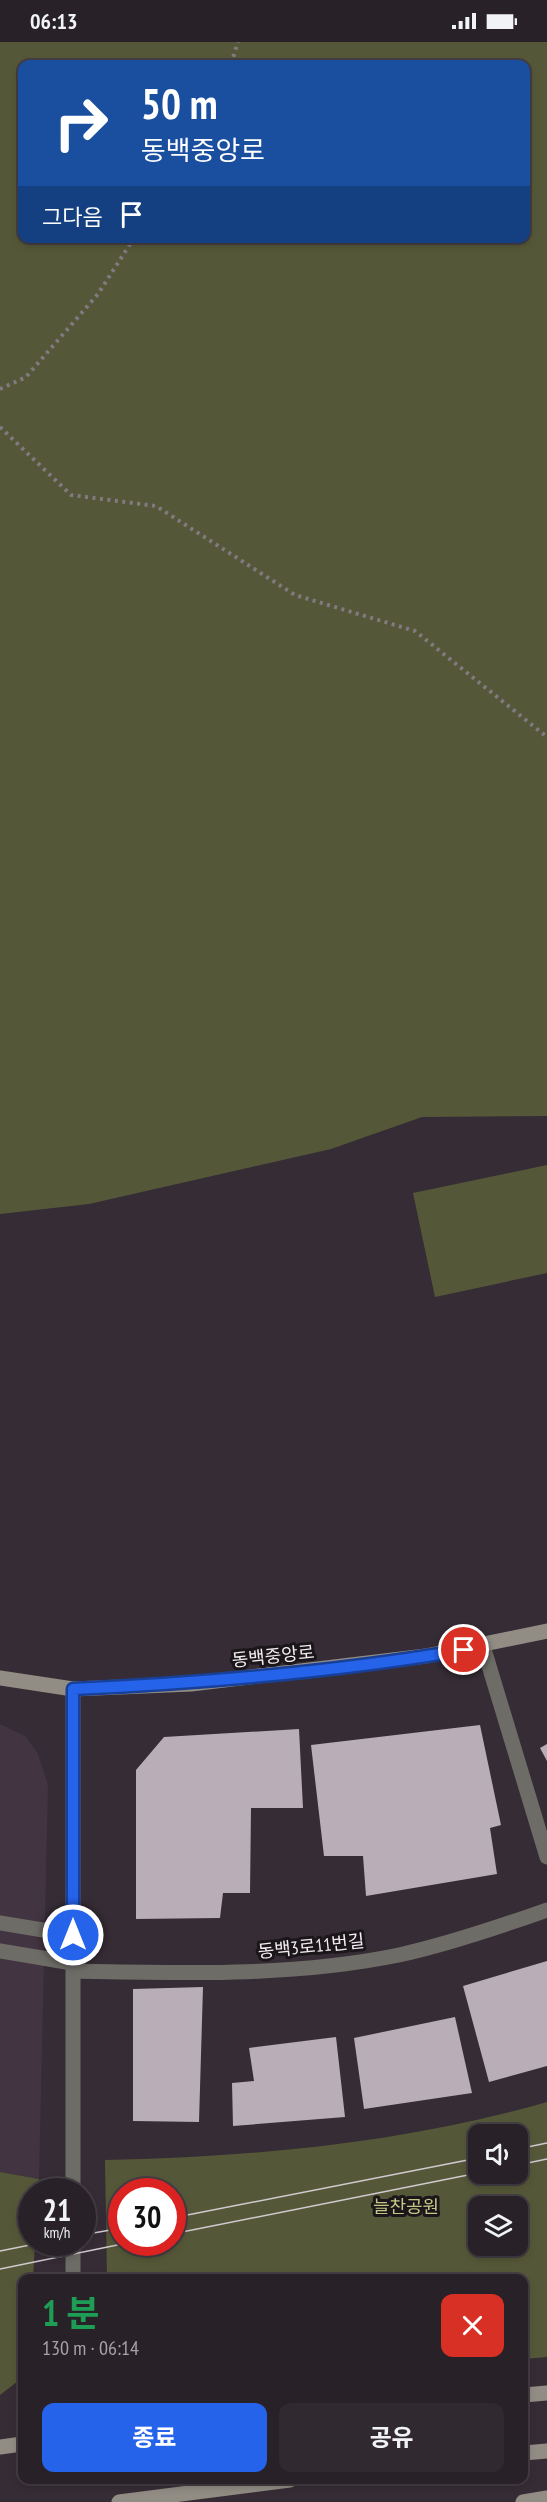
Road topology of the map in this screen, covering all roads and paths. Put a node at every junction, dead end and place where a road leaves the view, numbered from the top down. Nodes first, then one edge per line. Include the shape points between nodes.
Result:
1 (238, 42) edge
2 (232, 60) edge
3 (131, 243) edge
4 (0, 389) edge
5 (0, 427) edge
6 (547, 737) edge
7 (547, 1631) edge
8 (483, 1646) junction
9 (0, 1678) edge
10 (73, 1689) junction
11 (547, 1857) edge
12 (547, 1910) edge
13 (0, 1923) edge
14 (73, 1935) junction
15 (0, 1951) edge
16 (73, 1967) junction
17 (73, 2178) edge
18 (73, 2256) edge
19 (73, 2274) edge
20 (547, 2393) edge
21 (528, 2395) edge
22 (18, 2445) edge
23 (0, 2447) edge
24 (547, 2451) edge
25 (528, 2453) edge
26 (259, 2484) edge
27 (547, 2498) edge
28 (119, 2502) edge
29 (523, 2502) edge

1 - 2 path
3 - 4 path via 98,294 26,377
5 - 6 path via 71,495 156,506 295,595 415,631
7 - 8 street, 동백중앙로
8 - 10 street, 동백중앙로 via 352,1667 214,1681
8 - 11 street
9 - 10 street, 동백중앙로
10 - 14 street
12 - 16 street, 동백3로11번길 via 399,1955 333,1966 253,1971
13 - 14 street
14 - 16 street
15 - 16 street, 동백3로11번길
16 - 17 street
18 - 19 street
20 - 21 street
22 - 23 street
24 - 25 street
26 - 28 street
27 - 29 street

